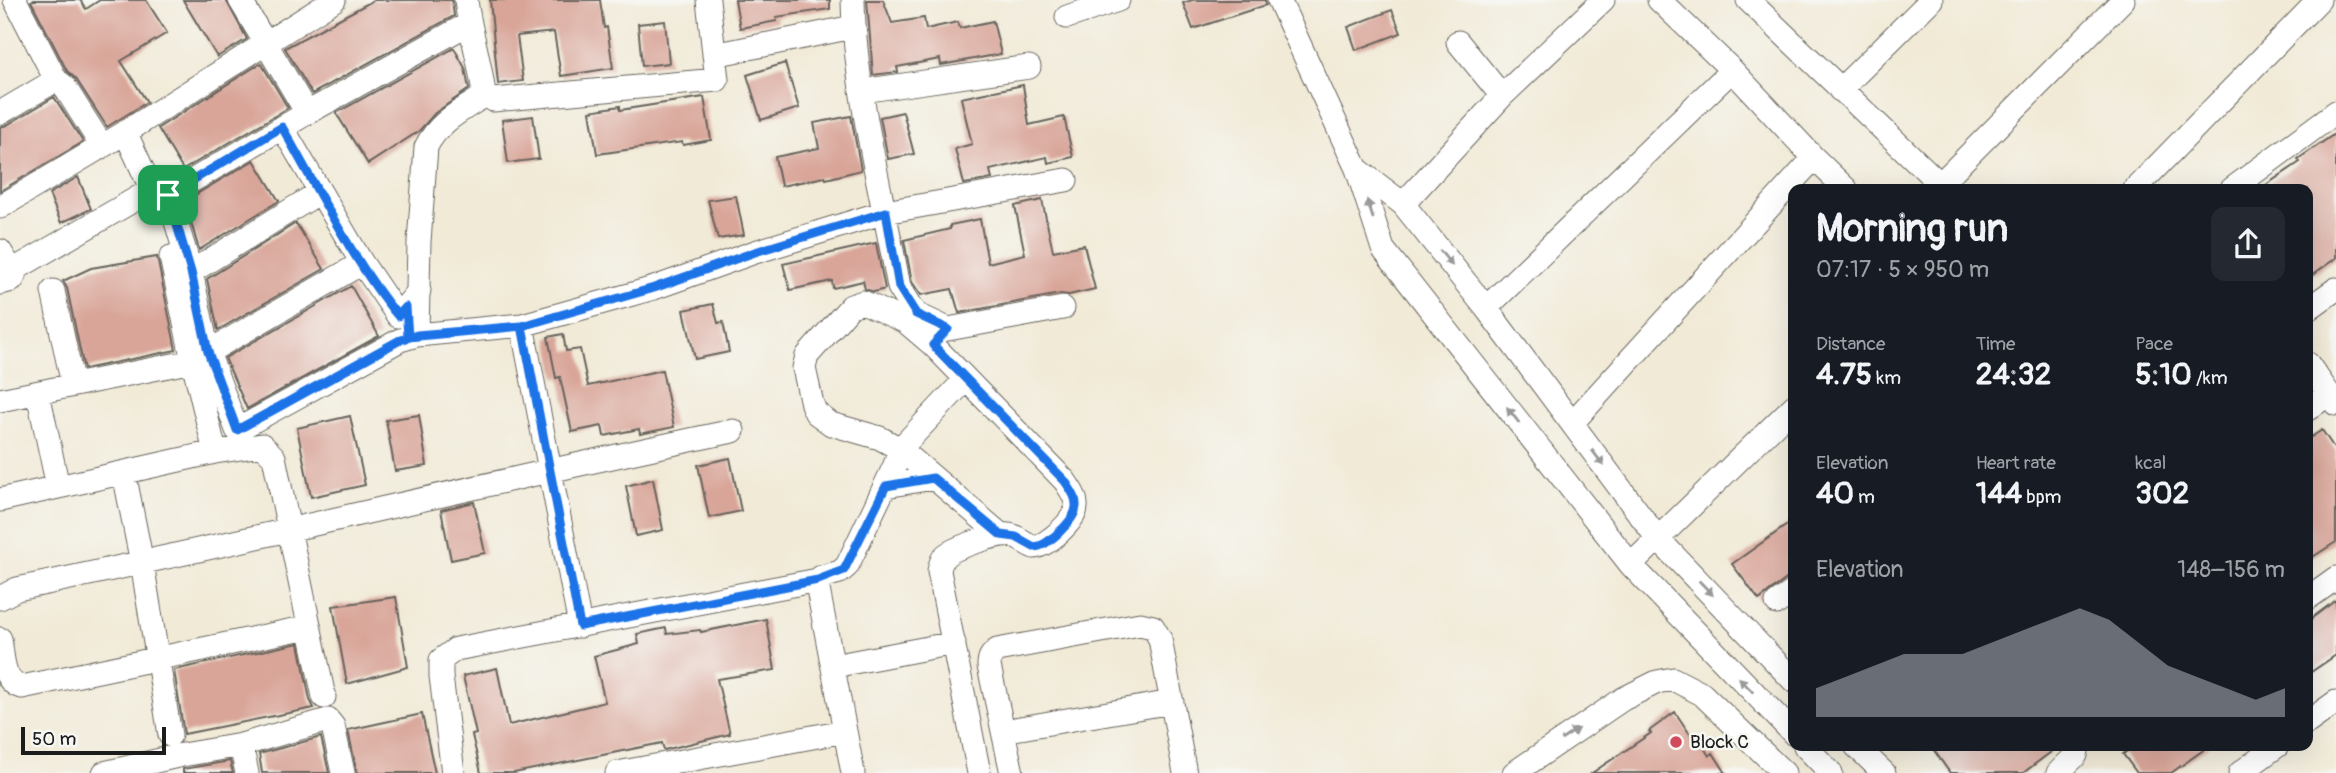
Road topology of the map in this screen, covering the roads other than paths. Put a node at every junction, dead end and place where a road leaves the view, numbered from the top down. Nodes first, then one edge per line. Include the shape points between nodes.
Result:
1 (16, 0) edge
2 (240, 0) edge
3 (334, 0) edge
4 (466, 0) edge
5 (708, 0) edge
6 (853, 0) edge
7 (1118, 0) edge
8 (1279, 0) edge
9 (1659, 0) edge
10 (1748, 0) edge
11 (1931, 0) edge
12 (2123, 0) edge
13 (2319, 0) edge
14 (1589, 5) edge
15 (1067, 17) dead end
16 (468, 24) junction
17 (853, 27) junction
18 (1458, 42) dead end
19 (266, 43) junction
20 (714, 55) junction
21 (1029, 67) dead end
22 (1731, 71) junction
23 (57, 80) junction
24 (1840, 90) junction
25 (862, 91) junction
26 (1502, 96) junction
27 (493, 100) dead end
28 (2336, 112) edge
29 (0, 113) edge
30 (307, 113) junction
31 (282, 127) junction
32 (111, 141) junction
33 (1814, 158) junction
34 (1357, 169) junction
35 (1066, 180) dead end
36 (1790, 184) edge
37 (1841, 184) edge
38 (1939, 184) edge
39 (1945, 184) edge
40 (2140, 184) edge
41 (2239, 184) edge
42 (1788, 186) edge
43 (320, 192) junction
44 (157, 194) junction
45 (1403, 204) junction
46 (0, 206) edge
47 (886, 212) junction
48 (171, 257) dead end
49 (362, 263) junction
50 (4, 269) edge
51 (191, 272) junction
52 (2336, 289) edge
53 (53, 291) dead end
54 (408, 305) junction
55 (2313, 305) edge
56 (1486, 308) junction
57 (1063, 309) dead end
58 (522, 326) junction
59 (413, 336) junction
60 (941, 337) junction
61 (380, 351) junction
62 (200, 357) junction
63 (2313, 371) edge
64 (967, 379) junction
65 (73, 386) junction
66 (38, 393) junction
67 (2332, 399) edge
68 (0, 400) edge
69 (2313, 407) edge
70 (1788, 412) edge
71 (1572, 423) junction
72 (733, 431) dead end
73 (900, 449) junction
74 (215, 452) junction
75 (549, 469) junction
76 (124, 473) junction
77 (933, 478) junction
78 (886, 486) junction
79 (58, 487) junction
80 (0, 500) edge
81 (289, 531) junction
82 (1001, 535) junction
83 (1658, 539) junction
84 (142, 563) junction
85 (1631, 565) junction
86 (2336, 578) edge
87 (818, 580) junction
88 (2313, 594) edge
89 (0, 598) edge
90 (580, 626) junction
91 (308, 627) junction
92 (0, 639) edge
93 (954, 643) junction
94 (157, 660) junction
95 (833, 666) junction
96 (1788, 675) edge
97 (324, 697) dead end
98 (1172, 702) junction
99 (2336, 702) edge
100 (2313, 718) edge
101 (1788, 728) edge
102 (845, 731) junction
103 (1003, 732) junction
104 (170, 735) dead end
105 (241, 745) junction
106 (1810, 751) edge
107 (1853, 751) edge
108 (1861, 751) edge
109 (2077, 751) edge
110 (2270, 751) edge
111 (1516, 772) edge
112 (104, 773) edge
113 (247, 773) edge
114 (343, 773) edge
115 (453, 773) edge
116 (617, 773) edge
117 (853, 773) edge
118 (979, 773) edge
119 (1012, 773) edge
120 (1185, 773) edge
121 (1784, 773) edge
122 (1834, 773) edge
123 (1884, 773) edge
124 (2057, 773) edge
125 (2241, 773) edge

1 - 23 street
2 - 19 street
3 - 19 street
4 - 16 street
5 - 20 street
6 - 17 street
7 - 15 street
8 - 34 street
9 - 22 street
10 - 24 street
11 - 24 street
12 - 39 street
13 - 40 street
14 - 26 street
16 - 30 street
16 - 54 street via 485,96 446,120 426,147 419,242
17 - 20 street
17 - 25 street
18 - 26 street
19 - 30 street
19 - 32 street
20 - 27 street via 717,80
21 - 25 street
22 - 33 street
22 - 56 street
23 - 29 street
23 - 32 street
24 - 38 street
25 - 47 street
26 - 45 street
28 - 41 street
30 - 31 street
31 - 43 street
31 - 44 street
32 - 44 street via 128,138
32 - 46 street
33 - 36 street
33 - 37 street
34 - 45 street
85 -> 34 street via 1383,249
35 - 47 street
42 - 71 street
43 - 49 street
43 - 51 street
44 - 50 street
44 - 51 street
45 -> 56 street
47 - 58 street
47 - 60 street via 899,287 916,314
48 - 62 street
49 - 54 street
49 - 62 street
51 - 62 street
52 - 55 street
53 - 65 street
54 - 59 street
54 - 61 street
56 - 71 street
57 - 60 street
58 - 59 street
58 - 75 street
59 - 61 street
60 - 64 street
60 - 73 street via 863,302 851,306 807,356 804,368 816,413 831,424 880,438
61 - 62 street via 237,430
62 - 65 street
62 - 74 street
63 - 67 street
64 - 73 street
64 - 82 street via 1065,481 1076,499 1072,518 1046,544 1034,547
65 - 66 street
66 - 68 street
66 - 79 street
67 - 69 street
70 - 83 street
71 -> 83 street
72 - 75 street
73 - 77 street
73 - 78 street
74 - 76 street
74 - 81 street via 254,444 268,449 274,457
75 - 81 street
75 - 90 street
76 - 79 street
76 - 84 street
77 - 78 street
77 - 82 street
78 - 87 street via 847,566
79 - 80 street
81 - 84 street
81 - 91 street
82 - 93 street via 943,557 939,571
83 - 85 street
83 -> 96 street
84 - 89 street via 17,589
84 - 94 street
101 -> 85 street
86 - 88 street
87 - 90 street
87 - 95 street
90 - 115 street via 456,649 441,660
91 - 94 street
91 - 97 street
92 - 94 street via 7,677 22,687
93 - 95 street
93 - 118 street
94 - 104 street
95 - 102 street
98 - 103 street
98 - 103 street via 1160,639 1153,627 1140,624 997,650 989,666
98 - 120 street
99 - 100 street
102 - 116 street
102 - 117 street
103 - 119 street
105 - 112 street
105 - 113 street
105 - 114 street via 328,720
106 - 122 street
107 - 122 street
108 - 123 street
109 - 124 street
110 - 125 street
111 -> 121 street via 1623,699 1673,679 1702,694

